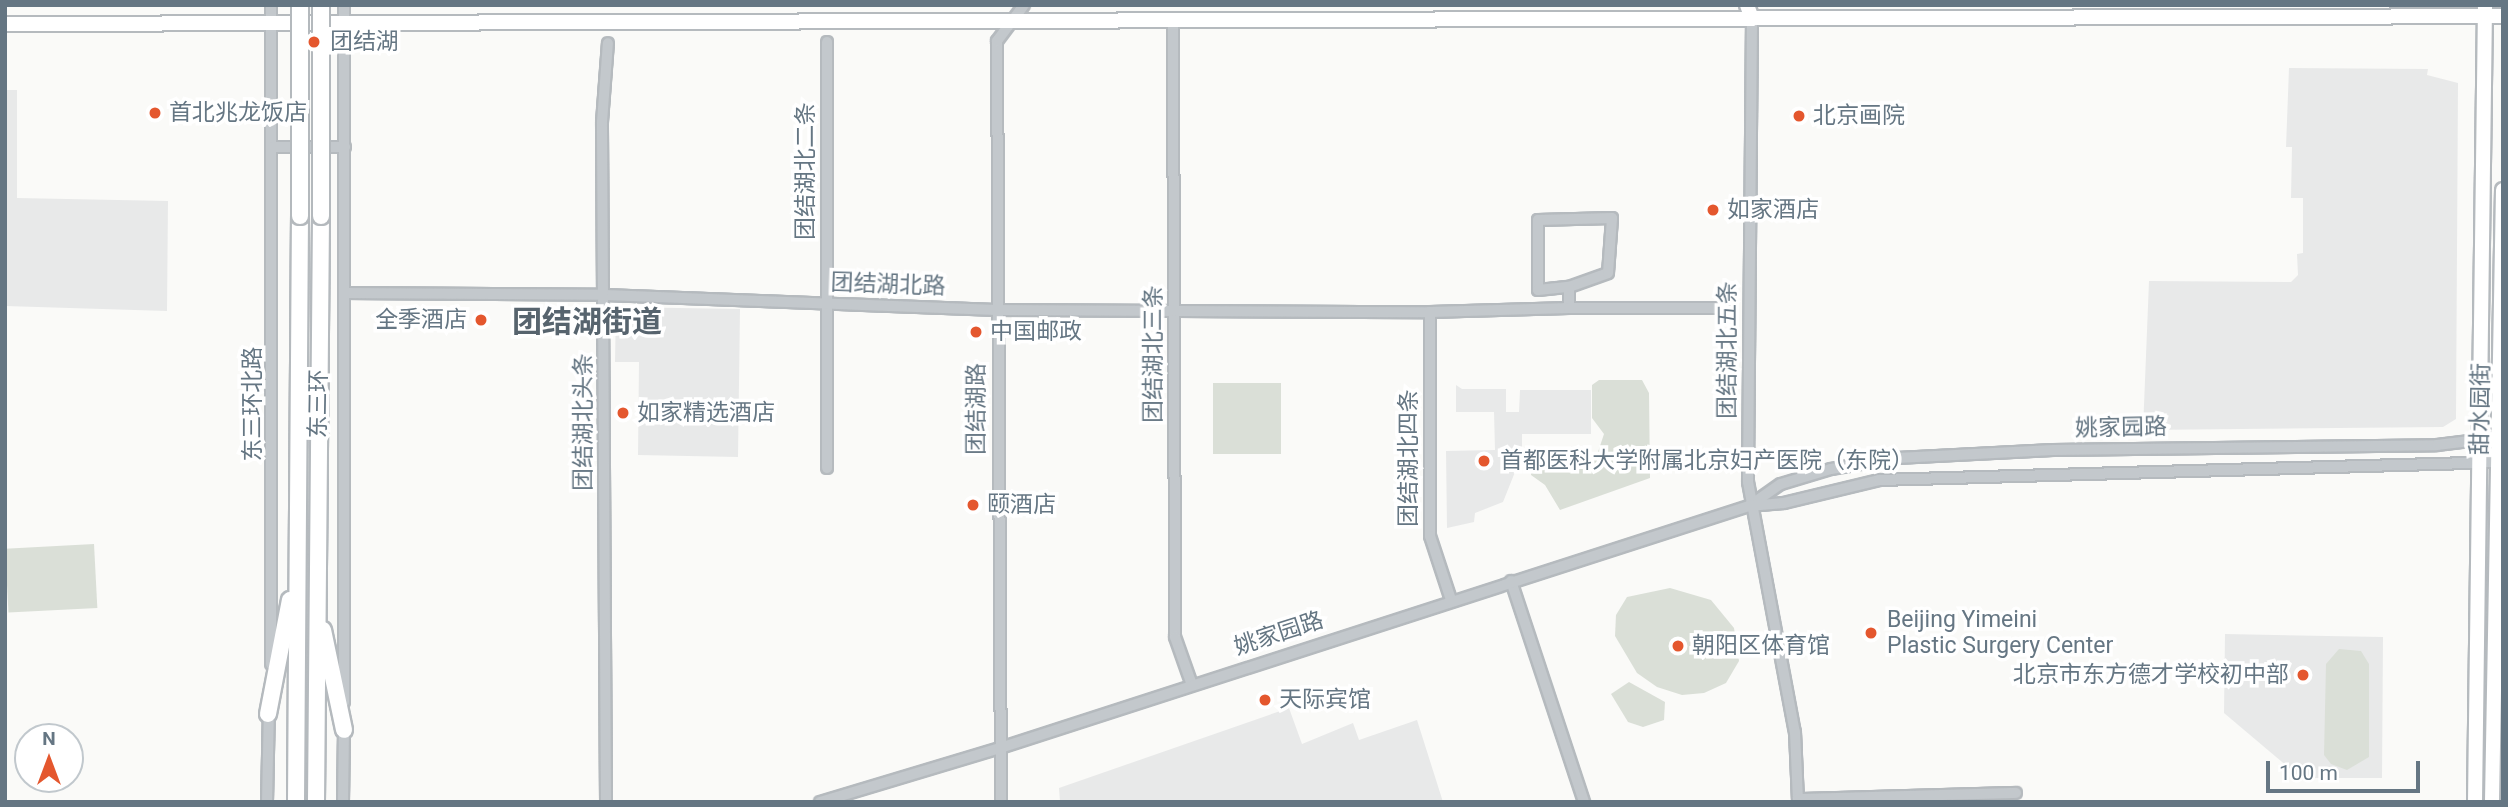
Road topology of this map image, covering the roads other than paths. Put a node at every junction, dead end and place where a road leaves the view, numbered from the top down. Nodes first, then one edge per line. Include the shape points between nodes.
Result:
1 (271, 5) edge
2 (300, 5) edge
3 (321, 5) edge
4 (344, 5) edge
5 (1015, 5) edge
6 (1024, 5) edge
7 (1751, 10) edge
8 (2485, 11) edge
9 (2503, 16) edge
10 (1173, 21) junction
11 (1014, 22) junction
12 (271, 23) junction
13 (5, 24) edge
14 (344, 25) junction
15 (827, 42) dead end
16 (608, 43) dead end
17 (273, 147) junction
18 (345, 147) junction
19 (2503, 190) edge
20 (1569, 286) junction
21 (345, 292) junction
22 (605, 295) junction
23 (828, 304) junction
24 (1569, 308) junction
25 (1725, 309) dead end
26 (997, 310) junction
27 (1175, 312) junction
28 (1430, 312) junction
29 (2502, 437) edge
30 (2480, 438) junction
31 (2501, 462) edge
32 (2480, 463) junction
33 (827, 468) dead end
34 (1749, 506) junction
35 (297, 560) junction
36 (1511, 582) junction
37 (317, 599) junction
38 (1451, 600) junction
39 (1192, 685) junction
40 (268, 715) junction
41 (344, 730) junction
42 (1000, 748) junction
43 (2017, 793) dead end
44 (1798, 800) edge
45 (267, 802) edge
46 (296, 802) edge
47 (316, 802) edge
48 (343, 802) edge
49 (606, 802) edge
50 (820, 802) edge
51 (1001, 802) edge
52 (1584, 802) edge
53 (2475, 802) edge
54 (2492, 802) edge

1 - 12 street, 东三环北路
2 - 35 highway, 东三环, bridge
3 - 37 highway, 东三环, bridge
4 - 14 street
5 - 11 street
6 - 11 street, 团结湖路
7 - 8 main road
7 - 10 main road
7 - 34 street, 团结湖北五条
8 - 9 main road
8 - 30 main road, 甜水园街
10 - 11 main road
10 - 27 street, 团结湖北三条
11 - 14 main road
11 - 26 street, 团结湖路 via 997,41
12 - 13 main road
12 - 14 main road
12 - 17 street, 东三环北路
14 - 18 street
15 - 23 street, 团结湖北二条
16 - 22 street, 团结湖北头条 via 602,122
17 - 18 street
17 - 40 street, 东三环北路 via 274,616
18 - 21 street
19 - 29 main road, 甜水园街
20 - 20 street via 1608,273 1612,218 1538,219 1538,290
20 - 24 street
21 - 22 street, 团结湖北路
21 - 41 street
22 - 23 street, 团结湖北路
22 - 49 street, 团结湖北头条
23 - 26 street, 团结湖北路
23 - 33 street, 团结湖北二条
24 - 25 street, 团结湖北路
24 - 28 street, 团结湖北路
26 - 27 street, 团结湖北路
26 - 42 street, 团结湖路
27 - 28 street, 团结湖北路
27 - 39 street, 团结湖北三条 via 1175,637
28 - 38 street, 团结湖北四条 via 1430,536
29 - 30 street, 姚家园路
29 - 31 main road, 甜水园街
30 - 32 main road, 甜水园街
30 - 34 street, 姚家园路 via 2437,445 2053,450 1898,458 1831,468 1781,484
31 - 32 street, 姚家园路
31 - 54 main road, 甜水园街
32 - 34 street, 姚家园路 via 1879,480 1784,503
32 - 53 main road, 甜水园街
34 - 36 street, 姚家园路
34 - 44 street, 团结湖北五条 via 1795,732
35 - 40 highway
35 - 46 highway, 东三环
36 - 38 street, 姚家园路
36 - 52 street
37 - 41 highway
37 - 47 highway, 东三环
38 - 39 street, 姚家园路
39 - 42 street, 姚家园路
40 - 45 street, 东三环北路
41 - 48 street
42 - 50 street, 姚家园路
42 - 51 street, 团结湖路
43 - 44 street

